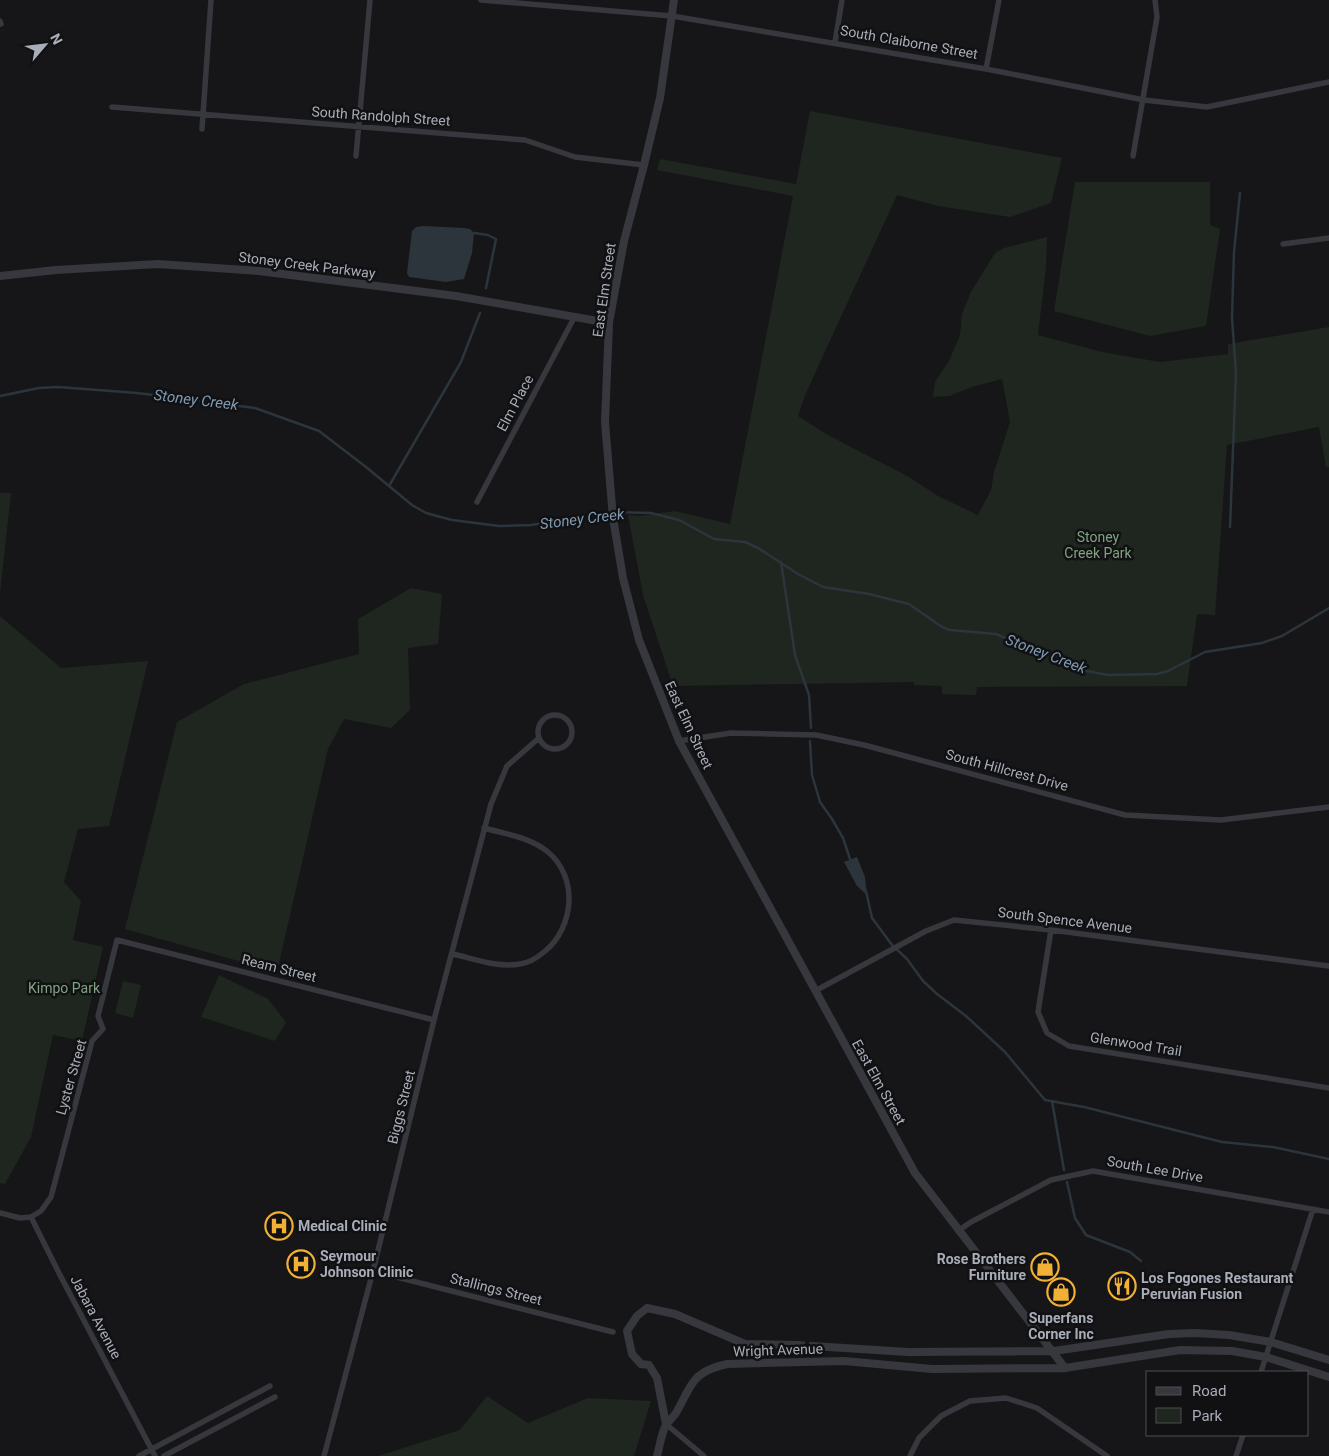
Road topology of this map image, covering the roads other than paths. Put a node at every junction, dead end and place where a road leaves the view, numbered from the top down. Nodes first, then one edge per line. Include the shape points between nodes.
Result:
1 (211, 0) edge
2 (370, 0) edge
3 (481, 0) edge
4 (674, 0) edge
5 (842, 0) edge
6 (999, 0) edge
7 (1155, 0) edge
8 (672, 16) junction
9 (835, 42) junction
10 (986, 69) junction
11 (1329, 82) edge
12 (1144, 100) junction
13 (112, 107) dead end
14 (203, 115) junction
15 (358, 127) junction
16 (202, 129) dead end
17 (356, 156) dead end
18 (1133, 156) dead end
19 (644, 165) junction
20 (1329, 238) edge
21 (1283, 244) dead end
22 (0, 276) edge
23 (575, 316) junction
24 (609, 323) junction
25 (478, 502) dead end
26 (539, 738) junction
27 (679, 741) junction
28 (1329, 807) edge
29 (484, 828) junction
30 (1051, 930) junction
31 (117, 940) joint
32 (453, 954) junction
33 (1329, 966) edge
34 (815, 991) junction
35 (434, 1020) junction
36 (1329, 1088) edge
37 (1312, 1209) junction
38 (1329, 1212) edge
39 (0, 1213) edge
40 (31, 1217) junction
41 (958, 1231) junction
42 (373, 1271) junction
43 (613, 1332) dead end
44 (1271, 1342) junction
45 (797, 1345) tunnel mouth
46 (814, 1346) tunnel mouth
47 (1054, 1351) junction
48 (1266, 1357) junction
49 (1329, 1360) edge
50 (1065, 1368) junction
51 (1262, 1371) edge
52 (1329, 1377) edge
53 (270, 1386) dead end
54 (275, 1397) dead end
55 (666, 1424) junction
56 (1243, 1436) edge
57 (151, 1449) junction
58 (139, 1456) edge
59 (155, 1456) edge
60 (164, 1456) edge
61 (324, 1456) edge
62 (657, 1456) edge
63 (704, 1456) edge
64 (910, 1456) edge
65 (1107, 1456) edge
66 (1236, 1456) edge

1 - 14 street
2 - 15 street
3 - 8 street, South Claiborne Street
4 - 8 street, East Elm Street
5 - 9 street
6 - 10 street
7 - 12 street via 1158,18
8 - 9 street, South Claiborne Street
8 - 19 street, East Elm Street via 660,98
9 - 10 street, South Claiborne Street
10 - 12 street, South Claiborne Street
11 - 12 street, South Claiborne Street via 1207,108
12 - 18 street
13 - 14 street, South Randolph Street
14 - 15 street, South Randolph Street
14 - 16 street
15 - 17 street
15 - 19 street, South Randolph Street via 525,140 575,158
19 - 24 street, East Elm Street via 624,241
20 - 21 street
22 - 23 street, Stoney Creek Parkway via 158,264 259,271 456,296
23 - 24 street, Stoney Creek Parkway
23 - 25 street, Elm Place
24 - 27 street, East Elm Street via 606,422 613,518 623,578 638,640
26 - 26 street via 548,748 557,750 568,745 573,736 572,724 562,715 550,715 541,721
26 - 29 street, Biggs Street via 507,766
27 - 28 street, South Hillcrest Drive via 731,733 816,735 1125,814 1220,820
27 - 34 street, East Elm Street
29 - 32 street, Biggs Street
29 - 32 street via 532,841 549,852 562,870 569,890 569,910 564,928 554,944 522,964 501,966
30 - 33 street, South Spence Avenue
30 - 34 street, South Spence Avenue via 954,920 926,930
30 - 36 street, Glenwood Trail via 1038,1012 1047,1034 1070,1046
31 - 35 street, Ream Street
31 - 40 street, Lyster Street via 98,1016 103,1029 92,1042 51,1197 41,1211
32 - 35 street, Biggs Street
34 - 41 street, East Elm Street via 915,1173
35 - 42 street, Biggs Street
37 - 38 street, South Lee Drive
37 - 41 street, South Lee Drive via 1093,1171 1051,1180
37 - 44 street
39 - 40 street
40 - 57 street, Jabara Avenue
41 - 47 street, East Elm Street
42 - 43 street, Stallings Street
42 - 61 street, Biggs Street
44 - 47 street, Wright Avenue via 1229,1334 1169,1334
44 - 48 street
44 - 49 street, Wright Avenue
45 - 55 street, Wright Avenue via 745,1344 675,1314 647,1308 627,1331 632,1354 641,1364 649,1364 657,1378
46 - 47 street, Wright Avenue via 908,1352
47 - 50 street, East Elm Street
48 - 50 street, Wright Avenue via 1232,1351 1180,1350
48 - 51 street
48 - 52 street, Wright Avenue
50 - 55 street, Wright Avenue via 932,1369 844,1361 727,1364 713,1367 697,1377 675,1415
53 - 57 street
54 - 60 street
55 - 62 street
55 - 63 street
56 - 66 street
57 - 58 street
57 - 59 street, Jabara Avenue
64 - 65 street via 918,1438 941,1416 970,1401 1006,1398 1037,1408

